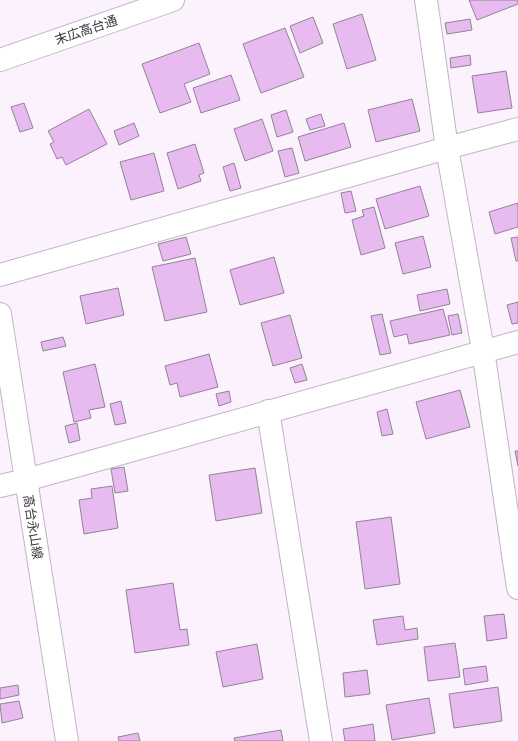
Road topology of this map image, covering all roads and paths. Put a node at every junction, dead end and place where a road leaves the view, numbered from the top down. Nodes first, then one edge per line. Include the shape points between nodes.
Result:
1 (172, 0) edge
2 (426, 0) edge
3 (0, 60) edge
4 (518, 129) edge
5 (447, 148) junction
6 (0, 275) edge
7 (0, 314) edge
8 (518, 342) edge
9 (483, 350) junction
10 (268, 411) junction
11 (26, 480) junction
12 (0, 486) edge
13 (518, 588) edge
14 (67, 741) edge
15 (321, 741) edge

1 - 3 street, 末広高台通
2 - 5 street
4 - 5 street
5 - 6 street
5 - 9 street
7 - 11 street, 高台永山線
8 - 9 street
9 - 10 street
9 - 13 street
10 - 11 street
10 - 15 street
11 - 12 street
11 - 14 street, 高台永山線

